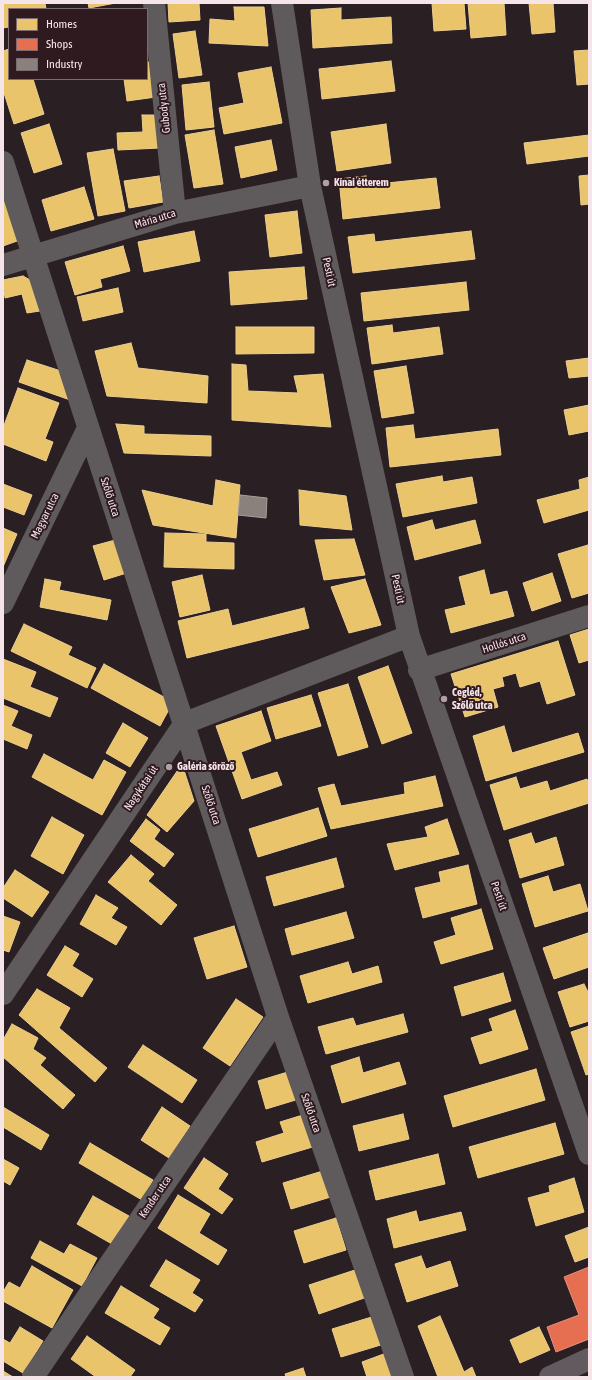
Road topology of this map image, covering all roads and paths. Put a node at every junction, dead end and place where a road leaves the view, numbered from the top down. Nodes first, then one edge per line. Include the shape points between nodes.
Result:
1 (154, 3) edge
2 (282, 3) edge
3 (3, 162) edge
4 (310, 186) junction
5 (175, 212) junction
6 (34, 256) junction
7 (3, 265) edge
8 (88, 428) junction
9 (3, 603) edge
10 (589, 616) edge
11 (408, 636) junction
12 (420, 670) junction
13 (185, 723) junction
14 (3, 994) edge
15 (278, 1017) junction
16 (589, 1154) edge
17 (589, 1359) edge
18 (33, 1377) edge
19 (403, 1377) edge
20 (550, 1377) edge

1 - 5 street, Gubody utca
2 - 4 street, Pesti út
3 - 6 street, Szőlő utca
4 - 5 street, Mária utca
4 - 11 street, Pesti út
5 - 6 street, Mária utca
6 - 7 street, Mária utca
6 - 8 street, Szőlő utca
8 - 9 street, Magyar utca
8 - 13 street, Szőlő utca
10 - 12 street, Hollós utca
11 - 12 street, Pesti út
11 - 13 street
12 - 16 street, Pesti út
13 - 14 street, Nagykátai út
13 - 15 street, Szőlő utca
15 - 18 street, Kender utca
15 - 19 street, Szőlő utca
17 - 20 main road

